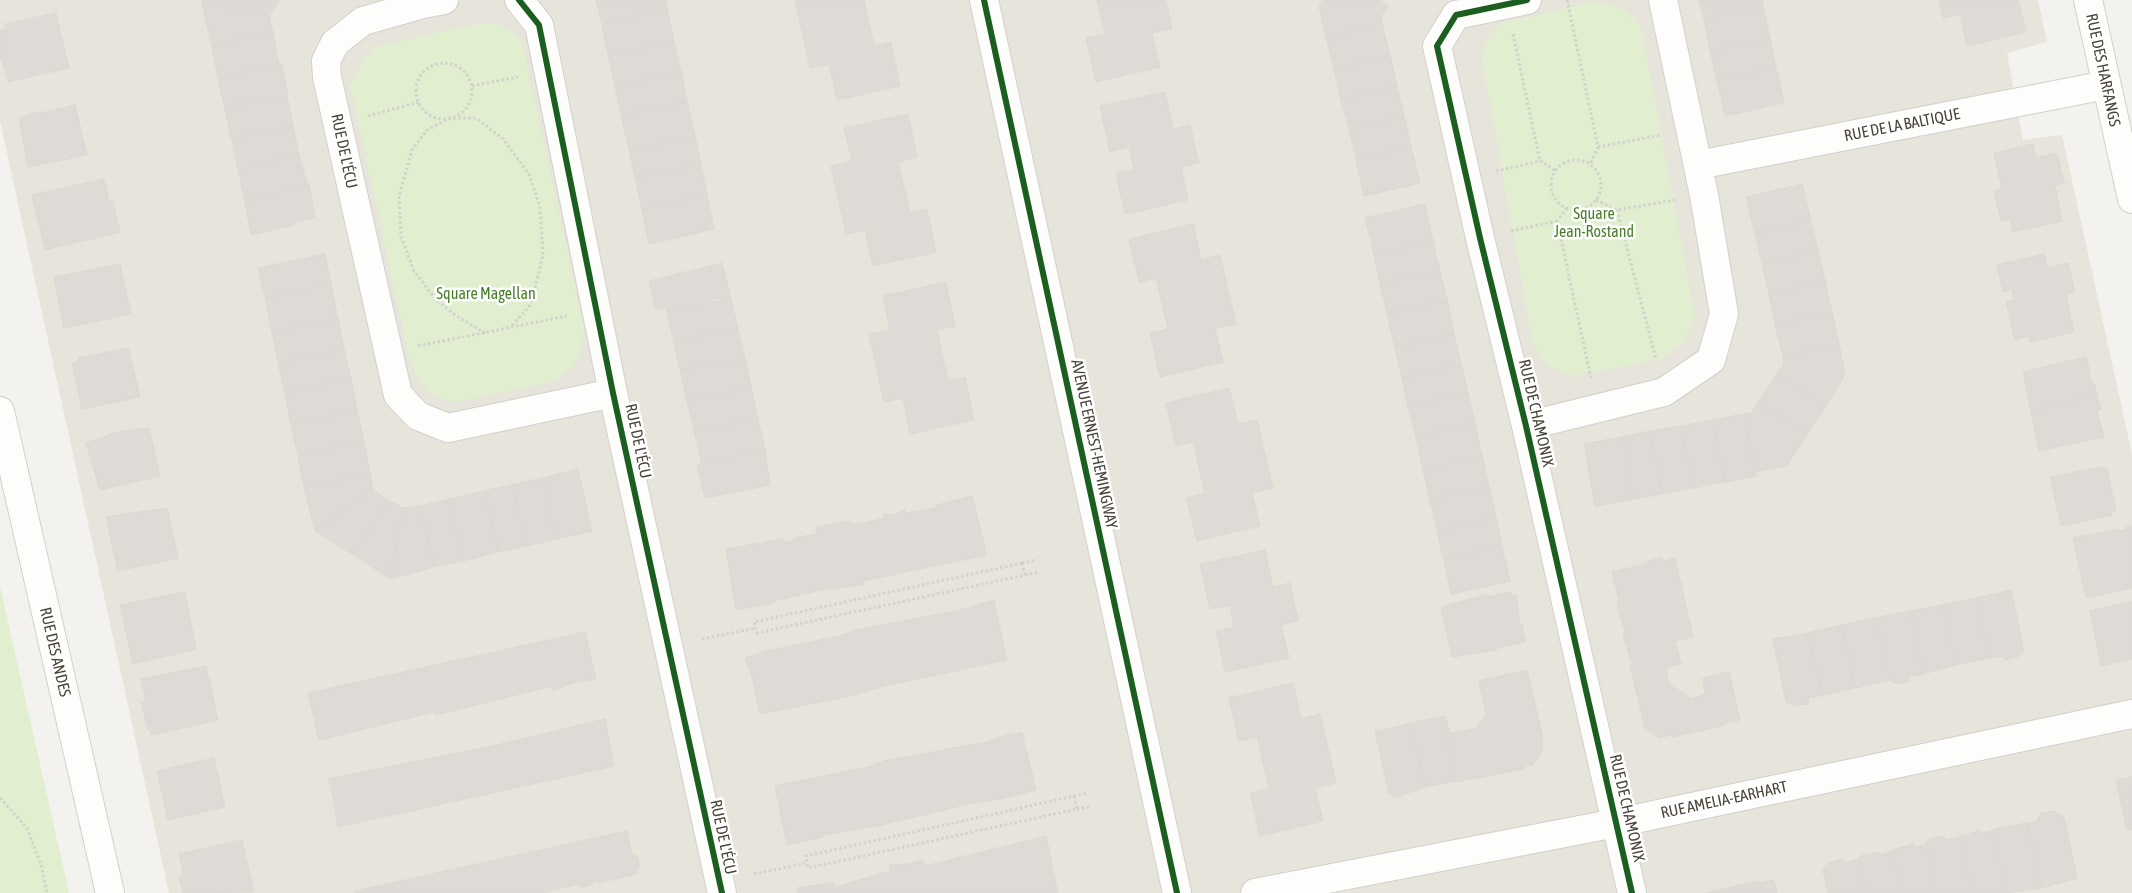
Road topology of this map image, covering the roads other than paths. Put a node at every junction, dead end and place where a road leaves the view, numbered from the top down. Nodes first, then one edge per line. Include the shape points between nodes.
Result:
1 (519, 0) edge
2 (984, 0) edge
3 (1662, 0) edge
4 (2088, 0) edge
5 (430, 1) edge
6 (1517, 2) edge
7 (2106, 85) junction
8 (1698, 165) junction
9 (2132, 199) edge
10 (613, 393) junction
11 (0, 411) edge
12 (1526, 426) junction
13 (2132, 714) edge
14 (1616, 823) junction
15 (110, 893) edge
16 (722, 893) edge
17 (1177, 893) edge
18 (1255, 893) edge
19 (1632, 893) edge

1 - 10 street, RUE DE L'ÉCU via 539,25
2 - 17 street, AVENUE ERNEST-HEMINGWAY
3 - 8 street, RUE DE CHAMONIX
4 - 7 street, RUE DES HARFANGS
5 - 10 street, RUE DE L'ÉCU via 363,21 335,43 326,61 398,395 418,416 448,428
6 - 12 street, RUE DE CHAMONIX via 1456,15 1437,46
7 - 8 street, RUE DE LA BALTIQUE
7 - 9 street, RUE DES HARFANGS
8 - 12 street, RUE DE CHAMONIX via 1724,314 1712,360 1664,392
10 - 16 street, RUE DE L'ÉCU
11 - 15 street, RUE DES ANDES
12 - 14 street, RUE DE CHAMONIX
13 - 14 street, RUE AMELIA-EARHART
14 - 18 street, RUE AMELIA-EARHART
14 - 19 street, RUE DE CHAMONIX

